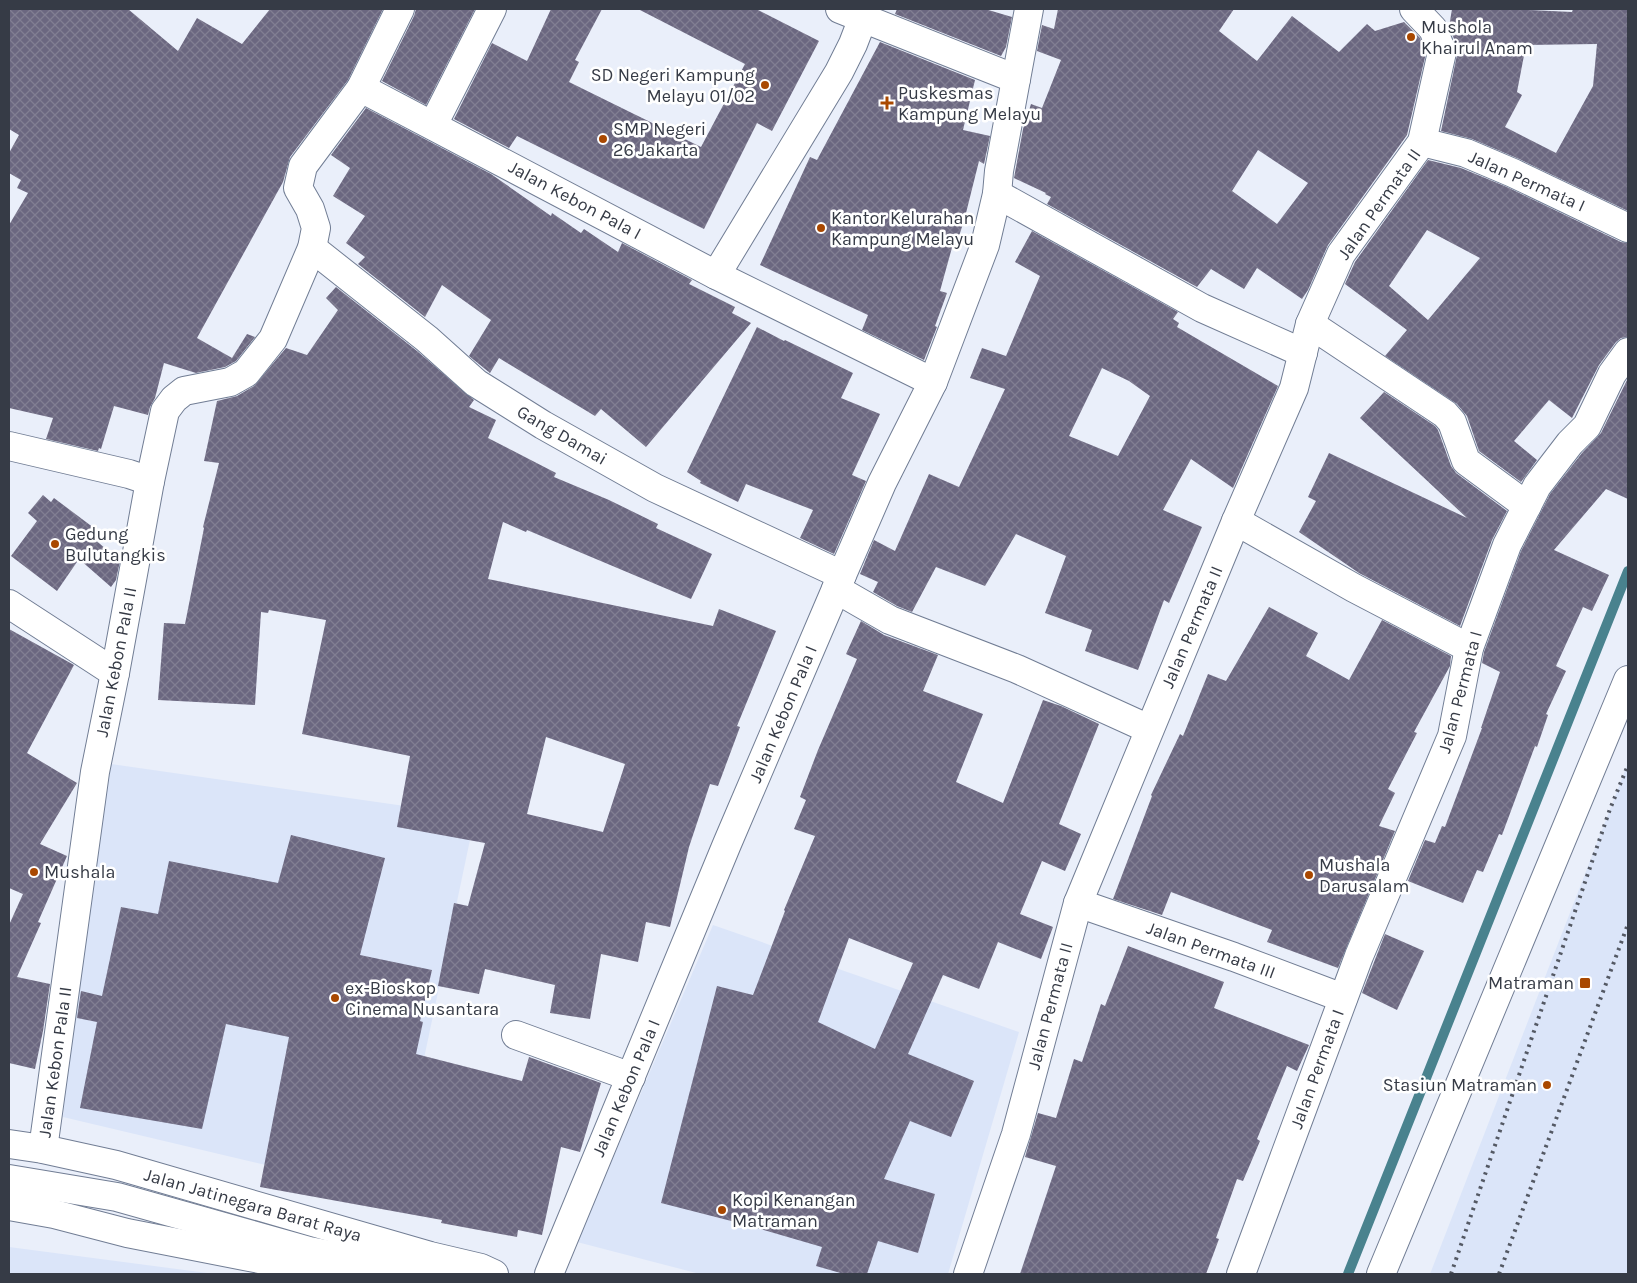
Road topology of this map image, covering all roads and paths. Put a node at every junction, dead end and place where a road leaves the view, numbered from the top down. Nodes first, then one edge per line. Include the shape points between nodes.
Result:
1 (400, 9) edge
2 (492, 9) edge
3 (1029, 9) edge
4 (1414, 9) edge
5 (851, 13) edge
6 (1016, 79) junction
7 (361, 88) junction
8 (433, 125) junction
9 (1422, 142) junction
10 (996, 194) junction
11 (1628, 228) edge
12 (312, 248) junction
13 (716, 275) junction
14 (1310, 324) junction
15 (1628, 352) edge
16 (1303, 354) junction
17 (933, 382) junction
18 (9, 446) edge
19 (150, 481) junction
20 (1527, 506) junction
21 (1236, 521) junction
22 (839, 582) junction
23 (9, 604) edge
24 (1469, 648) junction
25 (115, 674) junction
26 (1628, 680) edge
27 (1149, 729) junction
28 (1078, 902) junction
29 (1343, 998) junction
30 (516, 1035) dead end
31 (631, 1077) junction
32 (9, 1144) edge
33 (44, 1149) junction
34 (9, 1179) edge
35 (9, 1206) edge
36 (336, 1274) edge
37 (430, 1274) edge
38 (494, 1274) edge
39 (549, 1274) edge
40 (968, 1274) edge
41 (1241, 1274) edge
42 (1381, 1274) edge

1 - 7 street, Jalan Kebon Pala II
2 - 8 street
3 - 6 street
4 - 9 street, Jalan Permata II via 1433,28 1442,52
5 - 6 street
5 - 13 street via 853,44
6 - 10 street
7 - 8 street, Jalan Kebon Pala I
7 - 12 street, Jalan Kebon Pala II via 303,166 298,188 316,228
8 - 13 street, Jalan Kebon Pala I
9 - 11 street, Jalan Permata I via 1474,156
9 - 14 street, Jalan Permata II via 1341,254
10 - 16 street via 1202,308
10 - 17 street via 985,246
12 - 19 street, Jalan Kebon Pala II via 273,340 246,374 230,382 184,391 165,411
12 - 22 street, Gang Damai via 427,339 476,383 655,488
13 - 17 street, Jalan Kebon Pala I
14 - 16 street, Jalan Permata II
14 - 20 street via 1445,414 1452,422 1466,461
15 - 20 street, Jalan Permata I via 1612,374 1587,426 1537,486
16 - 21 street, Jalan Permata II via 1294,388
17 - 22 street, Jalan Kebon Pala I via 882,483
18 - 19 street
19 - 25 street, Jalan Kebon Pala II
20 - 24 street, Jalan Permata I via 1507,546
21 - 24 street
21 - 27 street, Jalan Permata II
22 - 27 street, Gang Damai via 890,620 1017,668
22 - 31 street, Jalan Kebon Pala I
23 - 25 street
24 - 29 street, Jalan Permata I via 1452,736
25 - 33 street, Jalan Kebon Pala II via 95,772
26 - 42 street
27 - 28 street, Jalan Permata II
28 - 29 street, Jalan Permata III
28 - 40 street, Jalan Permata II via 1016,1134
29 - 41 street, Jalan Permata I
30 - 31 street
31 - 39 street, Jalan Kebon Pala I
32 - 33 street, Jalan Jatinegara Barat Raya
33 - 38 street, Jalan Jatinegara Barat Raya via 116,1165
34 - 37 street via 117,1197 308,1251
35 - 36 street

